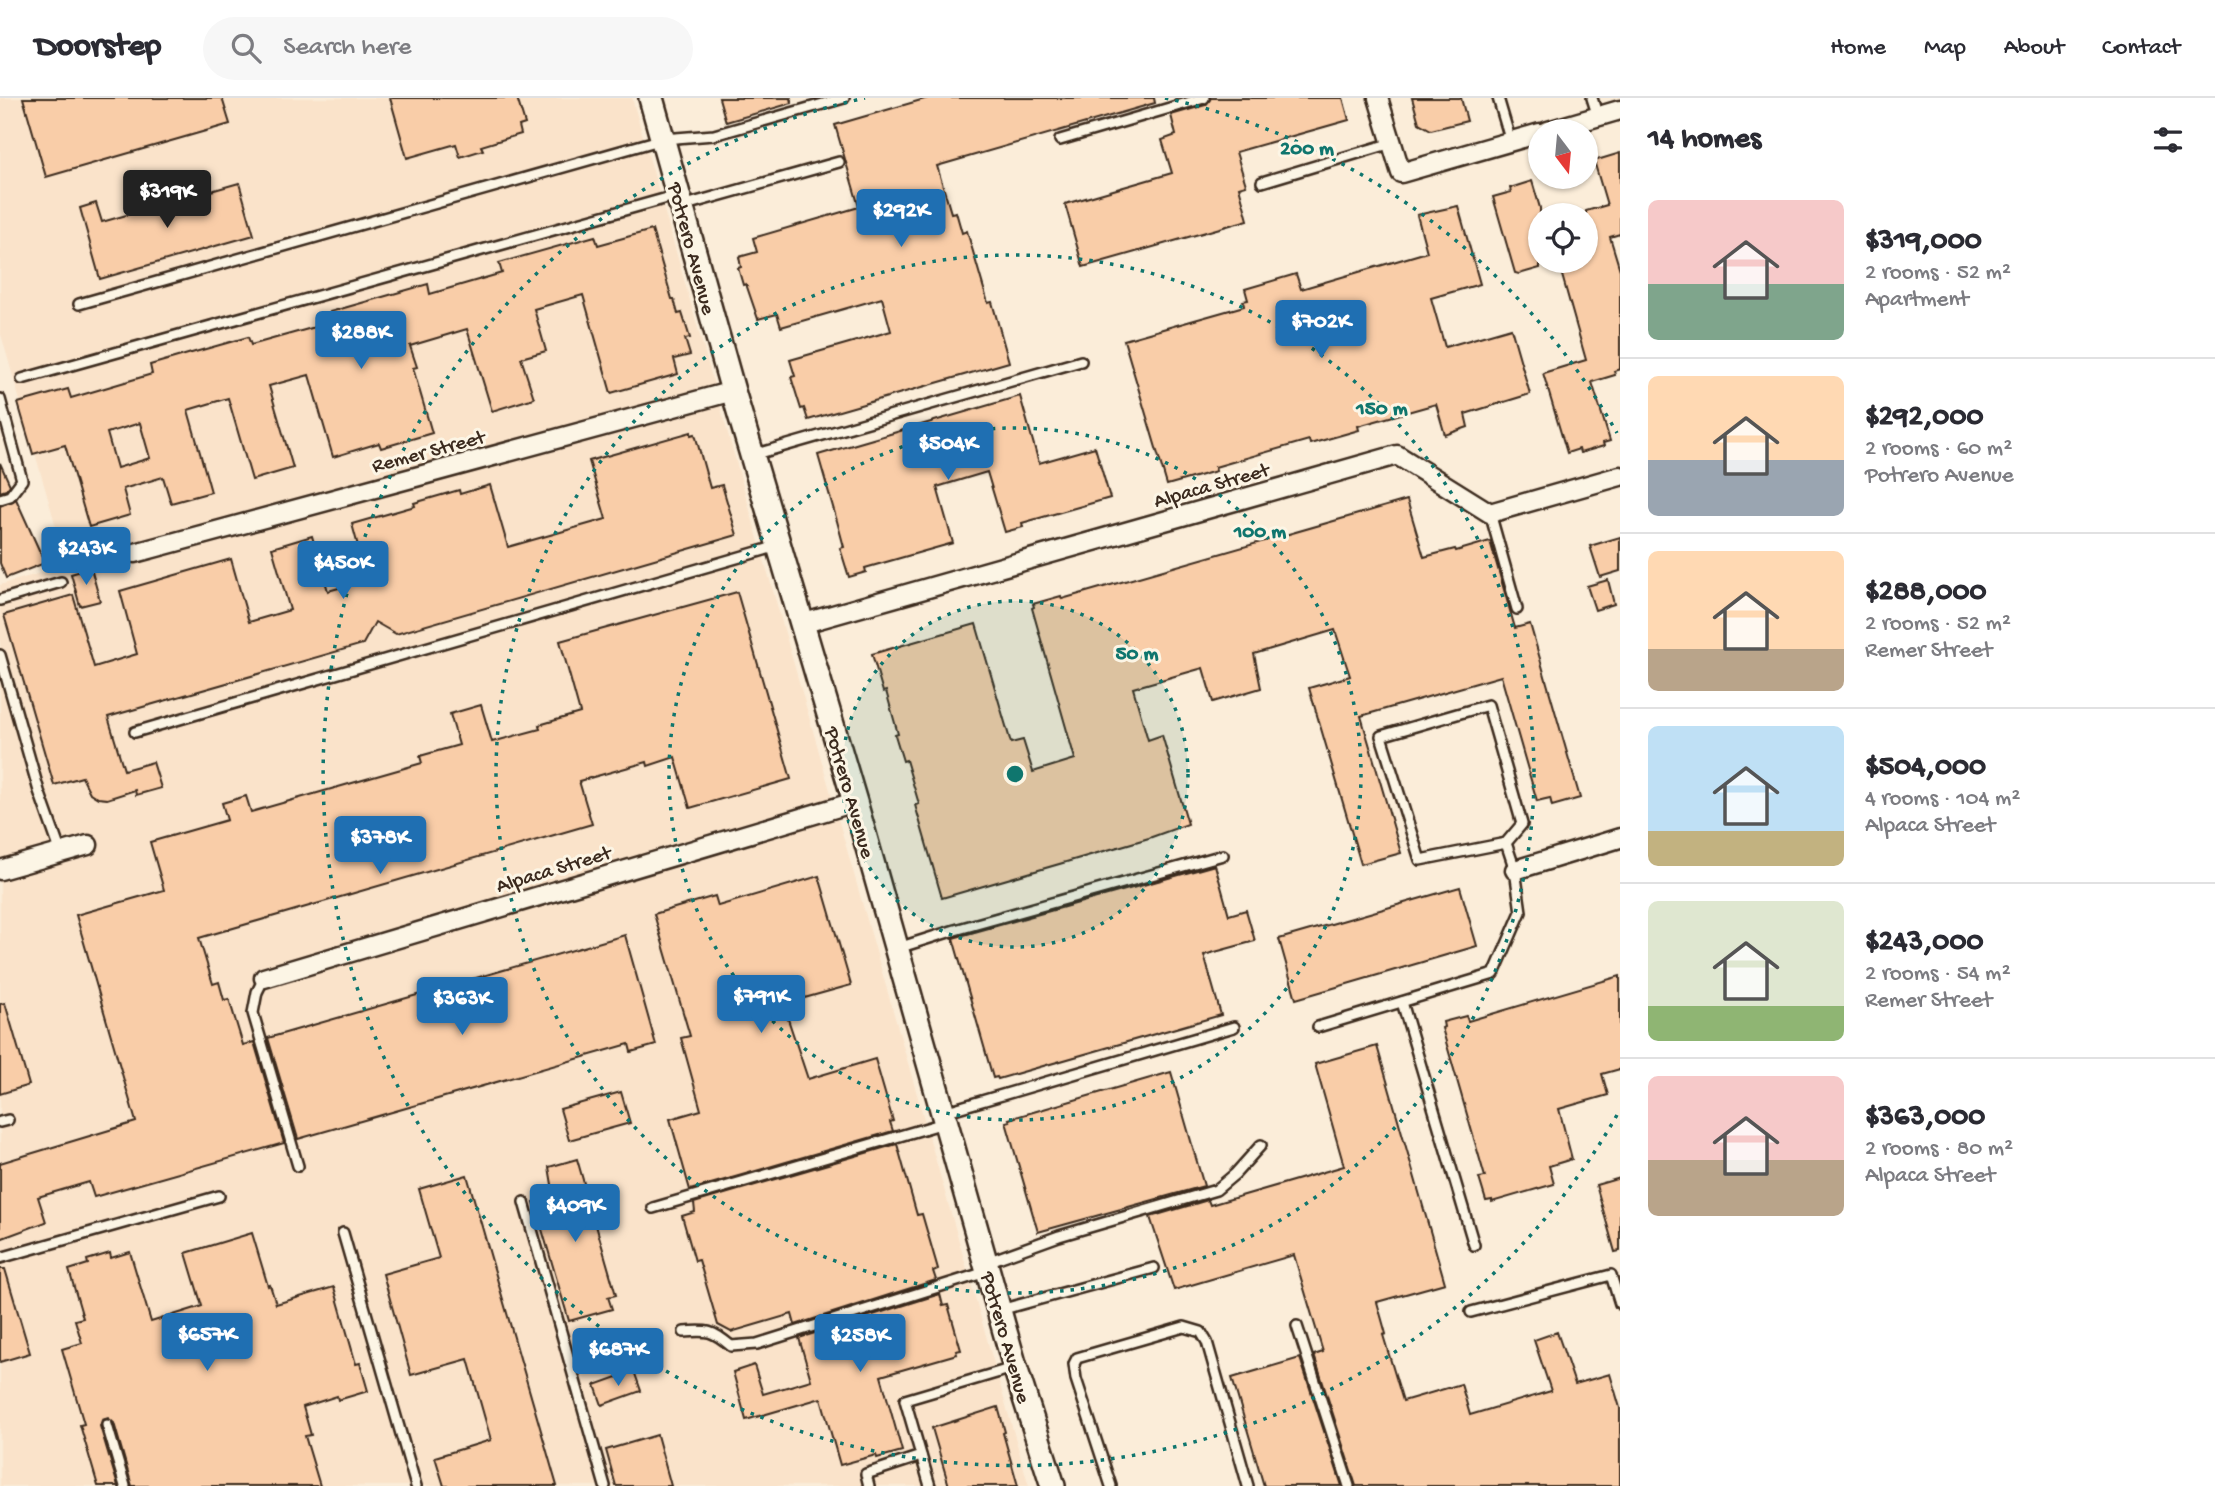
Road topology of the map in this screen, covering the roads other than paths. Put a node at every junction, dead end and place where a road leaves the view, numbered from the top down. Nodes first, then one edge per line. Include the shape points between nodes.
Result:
1 (652, 98) edge
2 (844, 98) edge
3 (1203, 98) edge
4 (1378, 98) edge
5 (1499, 98) edge
6 (1592, 98) edge
7 (1620, 110) edge
8 (1598, 117) junction
9 (1591, 119) edge
10 (1528, 137) edge
11 (663, 139) junction
12 (1060, 140) dead end
13 (1511, 142) junction
14 (1392, 143) junction
15 (839, 162) dead end
16 (1262, 182) dead end
17 (680, 200) junction
18 (79, 304) dead end
19 (1081, 361) dead end
20 (22, 379) dead end
21 (733, 391) junction
22 (0, 399) edge
23 (752, 456) junction
24 (1620, 476) edge
25 (0, 499) edge
26 (1489, 513) junction
27 (778, 546) junction
28 (135, 553) dead end
29 (61, 582) dead end
30 (0, 600) edge
31 (1517, 609) dead end
32 (801, 624) junction
33 (0, 656) edge
34 (135, 732) dead end
35 (855, 802) junction
36 (1620, 838) edge
37 (1507, 843) junction
38 (88, 845) dead end
39 (61, 853) junction
40 (1223, 855) dead end
41 (0, 870) edge
42 (1514, 870) junction
43 (896, 949) junction
44 (264, 978) joint
45 (1402, 1002) junction
46 (1234, 1027) dead end
47 (1318, 1027) dead end
48 (944, 1118) junction
49 (1261, 1145) dead end
50 (298, 1166) dead end
51 (219, 1196) dead end
52 (524, 1202) dead end
53 (653, 1208) dead end
54 (343, 1234) dead end
55 (1474, 1245) dead end
56 (0, 1258) edge
57 (986, 1267) junction
58 (1154, 1268) dead end
59 (1620, 1304) edge
60 (998, 1310) junction
61 (1471, 1312) dead end
62 (1297, 1326) dead end
63 (684, 1332) dead end
64 (1015, 1367) junction
65 (107, 1425) dead end
66 (921, 1456) junction
67 (125, 1486) edge
68 (416, 1486) edge
69 (605, 1486) edge
70 (869, 1486) edge
71 (930, 1486) edge
72 (1053, 1486) edge
73 (1111, 1486) edge
74 (1248, 1486) edge
75 (1349, 1486) edge

1 - 11 street, Potrero Avenue
2 - 11 lane via 714,135
3 - 12 lane
4 - 14 street
5 - 13 lane
6 - 8 lane
7 - 8 street
8 - 9 street
10 - 13 street
11 - 17 street, Potrero Avenue
11 - 18 lane
13 - 14 street via 1401,173
14 - 16 lane
15 - 17 lane
17 - 20 lane
17 - 21 street, Potrero Avenue
19 - 23 lane
21 - 23 street, Potrero Avenue
21 - 28 street, Remer Street
22 - 25 lane via 22,480 10,496
23 - 27 street, Potrero Avenue
24 - 26 street
26 - 31 lane
26 - 32 street, Alpaca Street via 1397,454
27 - 32 street, Potrero Avenue
27 - 34 lane
29 - 30 lane
32 - 35 street, Potrero Avenue
33 - 39 lane
35 - 43 street, Potrero Avenue
35 - 44 street, Alpaca Street
36 - 42 street
37 - 37 lane via 1522,824 1488,705 1381,736 1420,860
37 - 42 lane
38 - 39 street
39 - 41 street
40 - 43 lane
42 - 45 lane via 1521,912 1494,974
43 - 48 street, Potrero Avenue
44 - 50 lane via 253,1013
45 - 47 lane
45 - 55 lane
46 - 48 lane
48 - 53 lane
48 - 57 street, Potrero Avenue
49 - 57 lane via 1216,1190 1059,1236
51 - 56 lane
52 - 69 lane
54 - 68 lane
57 - 60 street, Potrero Avenue
57 - 63 lane via 757,1344 731,1346 707,1330
58 - 60 lane
59 - 61 lane via 1611,1275
60 - 64 street, Potrero Avenue
62 - 75 lane
64 - 66 lane via 905,1400
64 - 72 street, Potrero Avenue
65 - 67 lane
66 - 70 lane via 866,1474
66 - 71 lane
73 - 74 lane via 1074,1364 1077,1358 1184,1327 1201,1332 1207,1342

